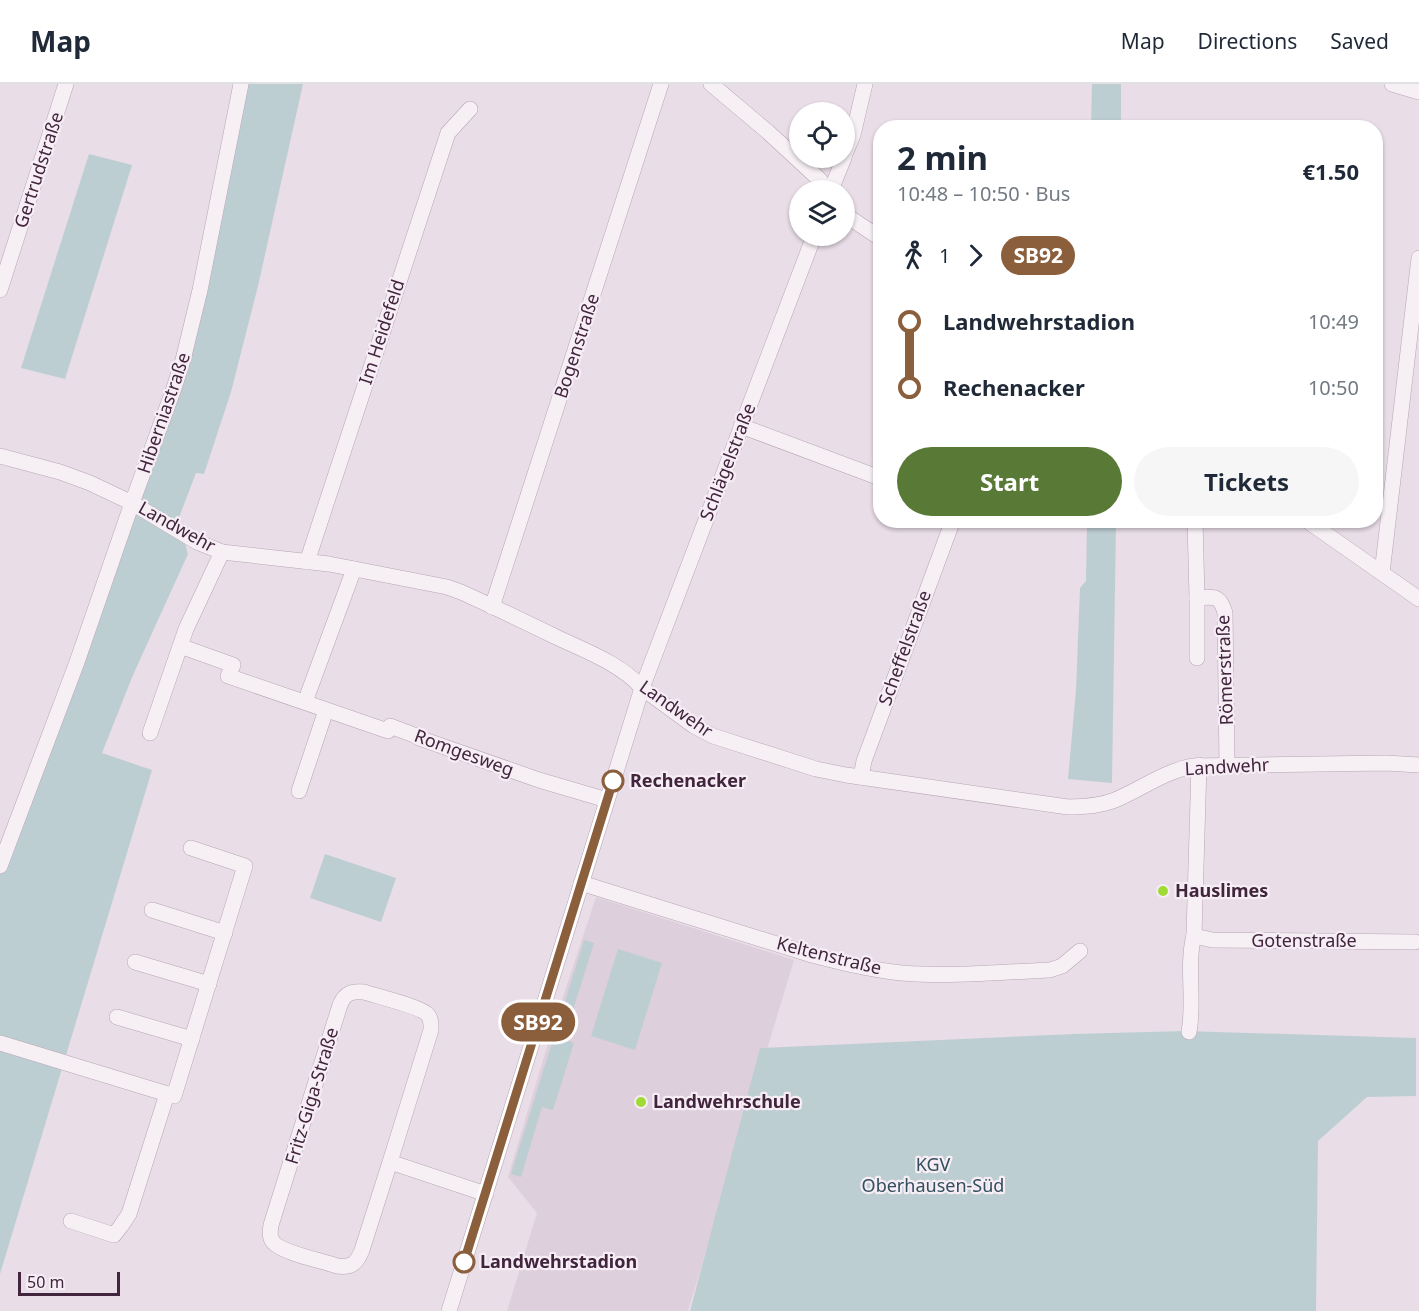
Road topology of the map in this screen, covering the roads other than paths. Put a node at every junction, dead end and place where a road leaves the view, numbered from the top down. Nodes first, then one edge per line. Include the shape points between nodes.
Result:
1 (66, 84) edge
2 (241, 84) edge
3 (661, 84) edge
4 (711, 84) edge
5 (865, 84) edge
6 (1392, 84) edge
7 (1419, 92) edge
8 (470, 109) dead end
9 (855, 126) edge
10 (820, 180) edge
11 (855, 221) edge
12 (873, 233) edge
13 (810, 246) edge
14 (1419, 258) edge
15 (0, 290) edge
16 (741, 426) junction
17 (0, 456) edge
18 (873, 475) edge
19 (132, 502) junction
20 (950, 528) edge
21 (1195, 528) edge
22 (1317, 528) edge
23 (222, 552) junction
24 (307, 562) junction
25 (354, 569) junction
26 (1382, 573) junction
27 (1197, 598) junction
28 (1419, 599) edge
29 (492, 607) junction
30 (180, 646) junction
31 (1197, 658) dead end
32 (642, 688) junction
33 (305, 702) junction
34 (326, 710) junction
35 (150, 733) dead end
36 (1199, 765) junction
37 (1227, 765) junction
38 (1419, 765) edge
39 (861, 777) junction
40 (299, 791) dead end
41 (607, 800) junction
42 (191, 848) dead end
43 (0, 866) edge
44 (581, 883) junction
45 (152, 910) dead end
46 (225, 933) junction
47 (1194, 935) junction
48 (1415, 942) dead end
49 (1080, 951) dead end
50 (135, 962) dead end
51 (209, 984) junction
52 (117, 1017) dead end
53 (1189, 1032) dead end
54 (192, 1039) junction
55 (0, 1043) edge
56 (166, 1094) junction
57 (390, 1162) junction
58 (486, 1194) junction
59 (71, 1221) dead end
60 (449, 1311) edge

1 - 15 street, Gertrudstraße
2 - 19 street, Hiberniastraße via 183,360
3 - 29 street, Bogenstraße
4 - 10 street
5 - 9 street
6 - 7 street
8 - 24 street, Im Heidefeld via 448,133
11 - 12 street
13 - 16 street, Schlägelstraße
14 - 26 street
16 - 18 street
16 - 32 street, Schlägelstraße
17 - 19 street, Landwehr via 75,477
19 - 23 street, Landwehr via 197,542
19 - 43 street, Hiberniastraße
20 - 39 street, Scheffelstraße
21 - 27 street, Römerstraße
22 - 26 street
23 - 24 street, Landwehr
23 - 30 street
24 - 25 street, Landwehr
25 - 29 street, Landwehr via 447,587
25 - 33 street
26 - 28 street
27 - 31 street, Römerstraße
27 - 37 street, Römerstraße via 1218,599 1225,613
29 - 32 street, Landwehr via 597,657
30 - 33 street, Romgesweg via 232,665 228,676
30 - 35 street
32 - 39 street, Landwehr via 713,736 816,769
32 - 41 street
33 - 34 street, Romgesweg
34 - 40 street
34 - 41 street, Romgesweg via 388,731 390,726 539,780
36 - 37 street, Landwehr
36 - 39 street, Landwehr via 1175,770 1114,800 1090,807 1051,806
36 - 47 street
37 - 38 street, Landwehr
41 - 44 street
42 - 46 street via 245,866
44 - 49 street, Keltenstraße via 833,961 885,971 956,974 1050,970 1062,966
44 - 58 street
45 - 46 street
46 - 51 street
47 - 48 street, Gotenstraße via 1212,940
47 - 53 street
50 - 51 street
51 - 54 street
52 - 54 street
54 - 56 street via 174,1096
55 - 56 street
56 - 59 street via 122,1226 114,1235
57 - 57 street, Fritz-Giga-Straße via 431,1022 419,1009 355,991 348,993 340,1005 271,1225 274,1244 337,1266 355,1263
57 - 58 street
58 - 60 street

